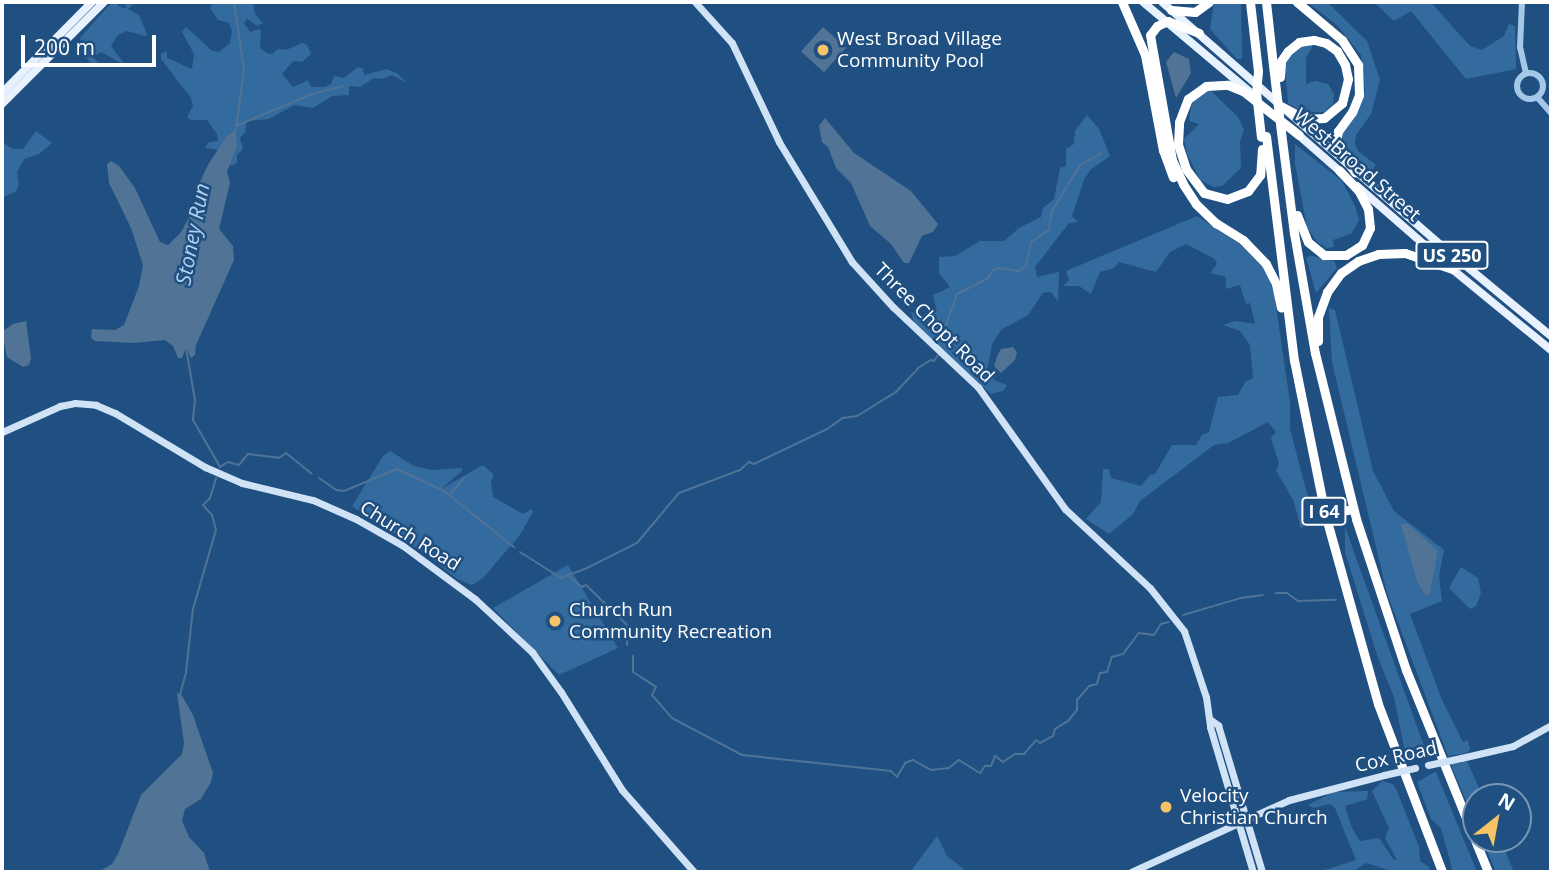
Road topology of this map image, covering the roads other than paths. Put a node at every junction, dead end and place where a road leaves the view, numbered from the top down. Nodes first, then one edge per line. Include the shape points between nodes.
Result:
1 (92, 2) edge
2 (104, 2) edge
3 (695, 2) edge
4 (1122, 2) edge
5 (1143, 2) edge
6 (1162, 2) edge
7 (1209, 2) edge
8 (1250, 2) edge
9 (1266, 2) edge
10 (1297, 2) edge
11 (1522, 2) edge
12 (1171, 10) junction
13 (1166, 22) junction
14 (1199, 33) junction
15 (1526, 73) junction
16 (2, 93) edge
17 (1537, 97) junction
18 (2, 104) edge
19 (1282, 107) junction
20 (1551, 113) edge
21 (1281, 132) junction
22 (1299, 135) junction
23 (1264, 136) junction
24 (1285, 166) junction
25 (1339, 170) junction
26 (1355, 172) junction
27 (1216, 223) junction
28 (1452, 269) junction
29 (1551, 336) edge
30 (1551, 351) edge
31 (1294, 360) junction
32 (1326, 402) junction
33 (2, 432) edge
34 (1353, 509) junction
35 (1325, 514) junction
36 (1551, 725) edge
37 (1243, 821) junction
38 (694, 872) edge
39 (1131, 872) edge
40 (1253, 872) edge
41 (1262, 872) edge
42 (1442, 872) edge
43 (1488, 872) edge

1 - 16 main road
2 - 18 main road
3 - 37 main road, Three Chopt Road via 732,43 779,142 852,262 974,382 1065,509 1150,588 1173,616 1190,645 1212,720 1210,727
4 - 27 highway via 1145,55 1168,166 1184,195
5 - 13 main road, West Broad Street / US 250
6 - 12 main road, West Broad Street / US 250
7 - 12 highway via 1195,12
8 - 23 highway, I 64, bridge
9 - 21 highway, I 64, bridge
10 - 26 highway via 1342,40 1358,65 1359,95 1336,141
11 - 15 street via 1520,47
12 - 14 main road, West Broad Street / US 250
13 - 14 highway
13 - 22 main road, West Broad Street / US 250
13 - 27 highway via 1155,27 1150,40 1170,150 1188,193
14 - 19 main road, West Broad Street / US 250
15 - 17 street via 1536,74 1542,81
15 - 17 street via 1517,82 1519,92 1527,98
17 - 20 street
19 - 21 highway, bridge via 1306,119 1325,118 1342,103 1349,79 1337,51 1314,40 1299,42 1281,61
19 - 26 main road, West Broad Street / US 250
21 - 24 highway, I 64
22 - 23 highway via 1243,91 1224,84 1195,91 1179,122 1180,152 1189,175 1204,193 1220,199 1240,196 1256,182 1263,163
22 - 25 main road, West Broad Street / US 250
23 - 31 highway, I 64
24 - 25 highway via 1303,234 1319,252 1335,257 1359,248 1371,224 1362,195
24 - 32 highway, I 64
25 - 28 main road, West Broad Street / US 250
26 - 29 main road, West Broad Street / US 250
27 - 31 highway via 1251,247 1271,273
28 - 30 main road, West Broad Street / US 250
28 - 32 highway via 1416,255 1391,252 1358,261 1334,281 1317,322
31 - 35 highway, I 64
32 - 34 highway, I 64
33 - 38 main road, Church Road via 60,406 96,405 205,467 242,483 313,500 402,545 472,596 532,652 622,790
34 - 35 highway
34 - 43 highway, I 64 via 1406,670
35 - 42 highway, I 64 via 1378,704
36 - 37 main road, Cox Road, bridge via 1513,746 1311,792
37 - 39 main road
37 - 40 main road, Three Chopt Road
37 - 41 main road, Three Chopt Road

